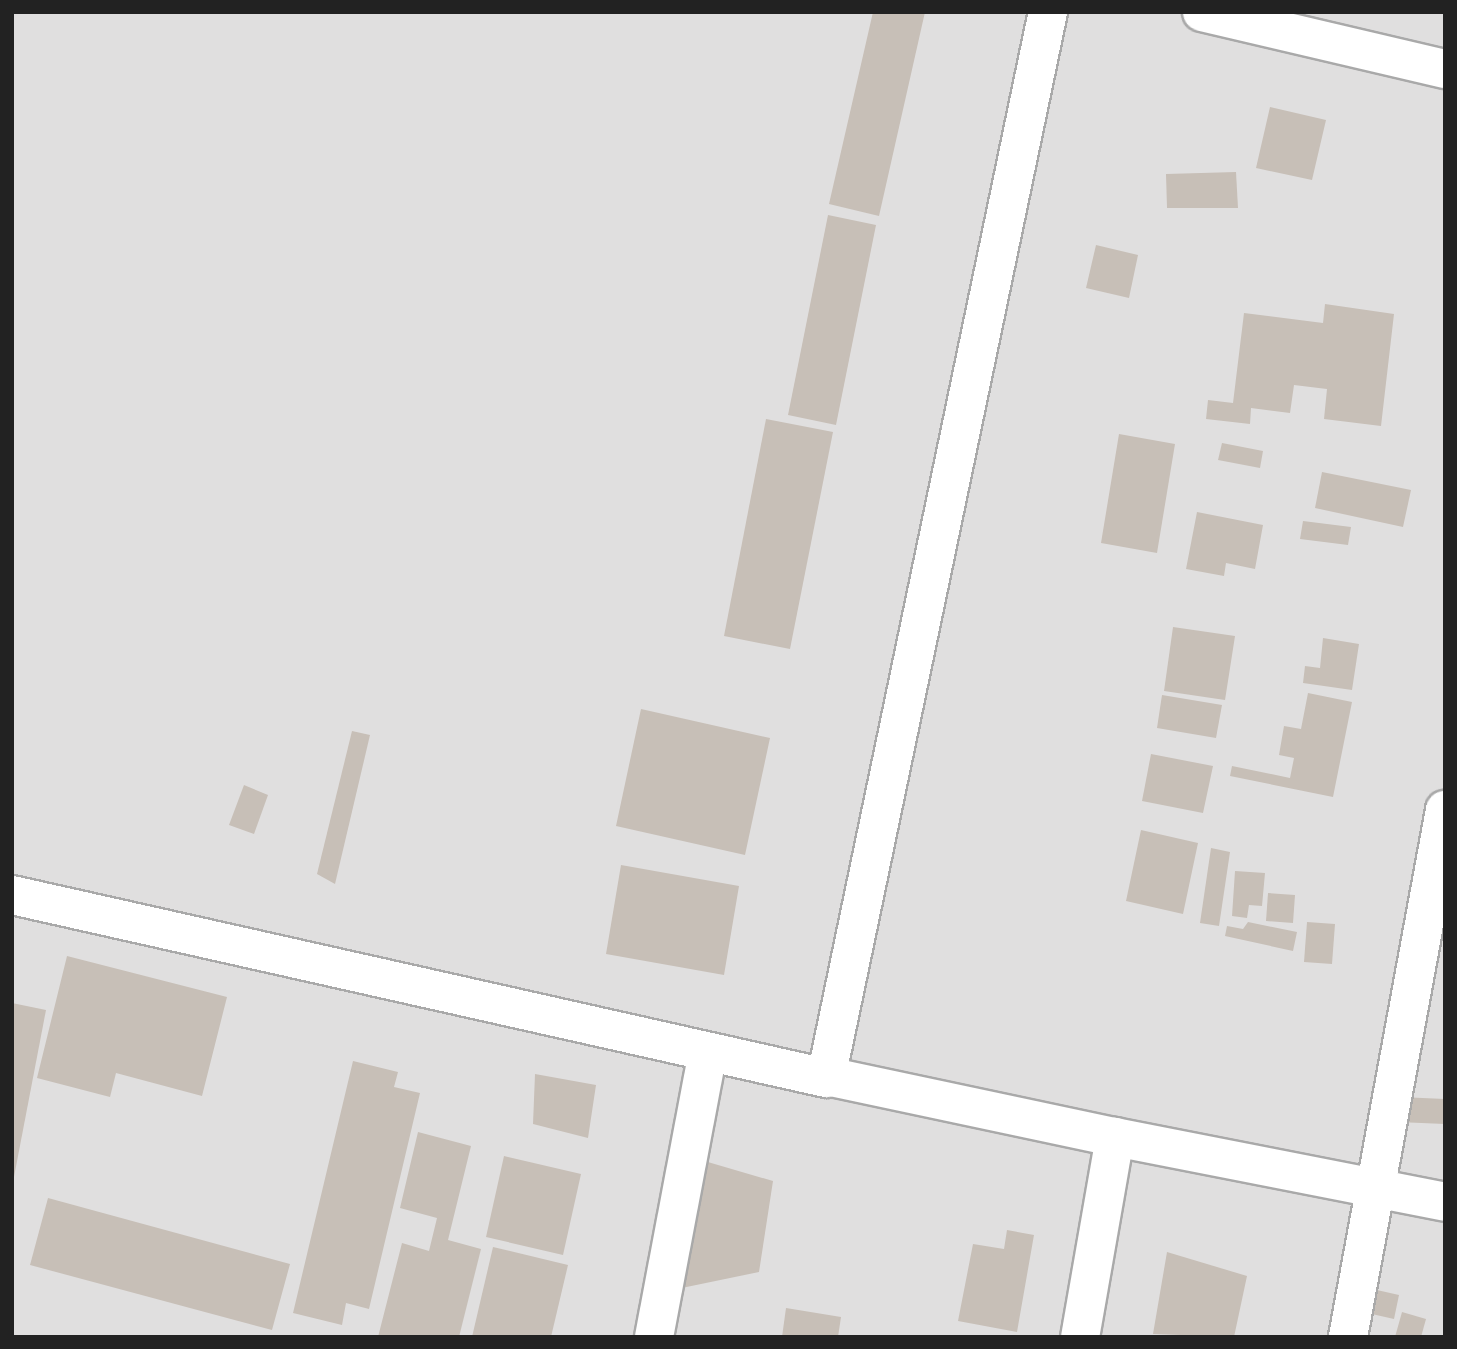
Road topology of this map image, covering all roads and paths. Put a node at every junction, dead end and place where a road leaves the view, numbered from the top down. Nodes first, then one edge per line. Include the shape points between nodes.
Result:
1 (1048, 12) edge
2 (1202, 12) edge
3 (1445, 69) edge
4 (1445, 810) edge
5 (12, 895) edge
6 (708, 1052) junction
7 (827, 1076) junction
8 (1115, 1137) junction
9 (1379, 1186) junction
10 (1445, 1202) edge
11 (654, 1337) edge
12 (1080, 1337) edge
13 (1348, 1337) edge

1 - 7 street
2 - 3 street
4 - 9 street
5 - 6 street
6 - 7 street
6 - 11 street
7 - 8 street
8 - 9 street
8 - 12 street
9 - 10 street
9 - 13 street

